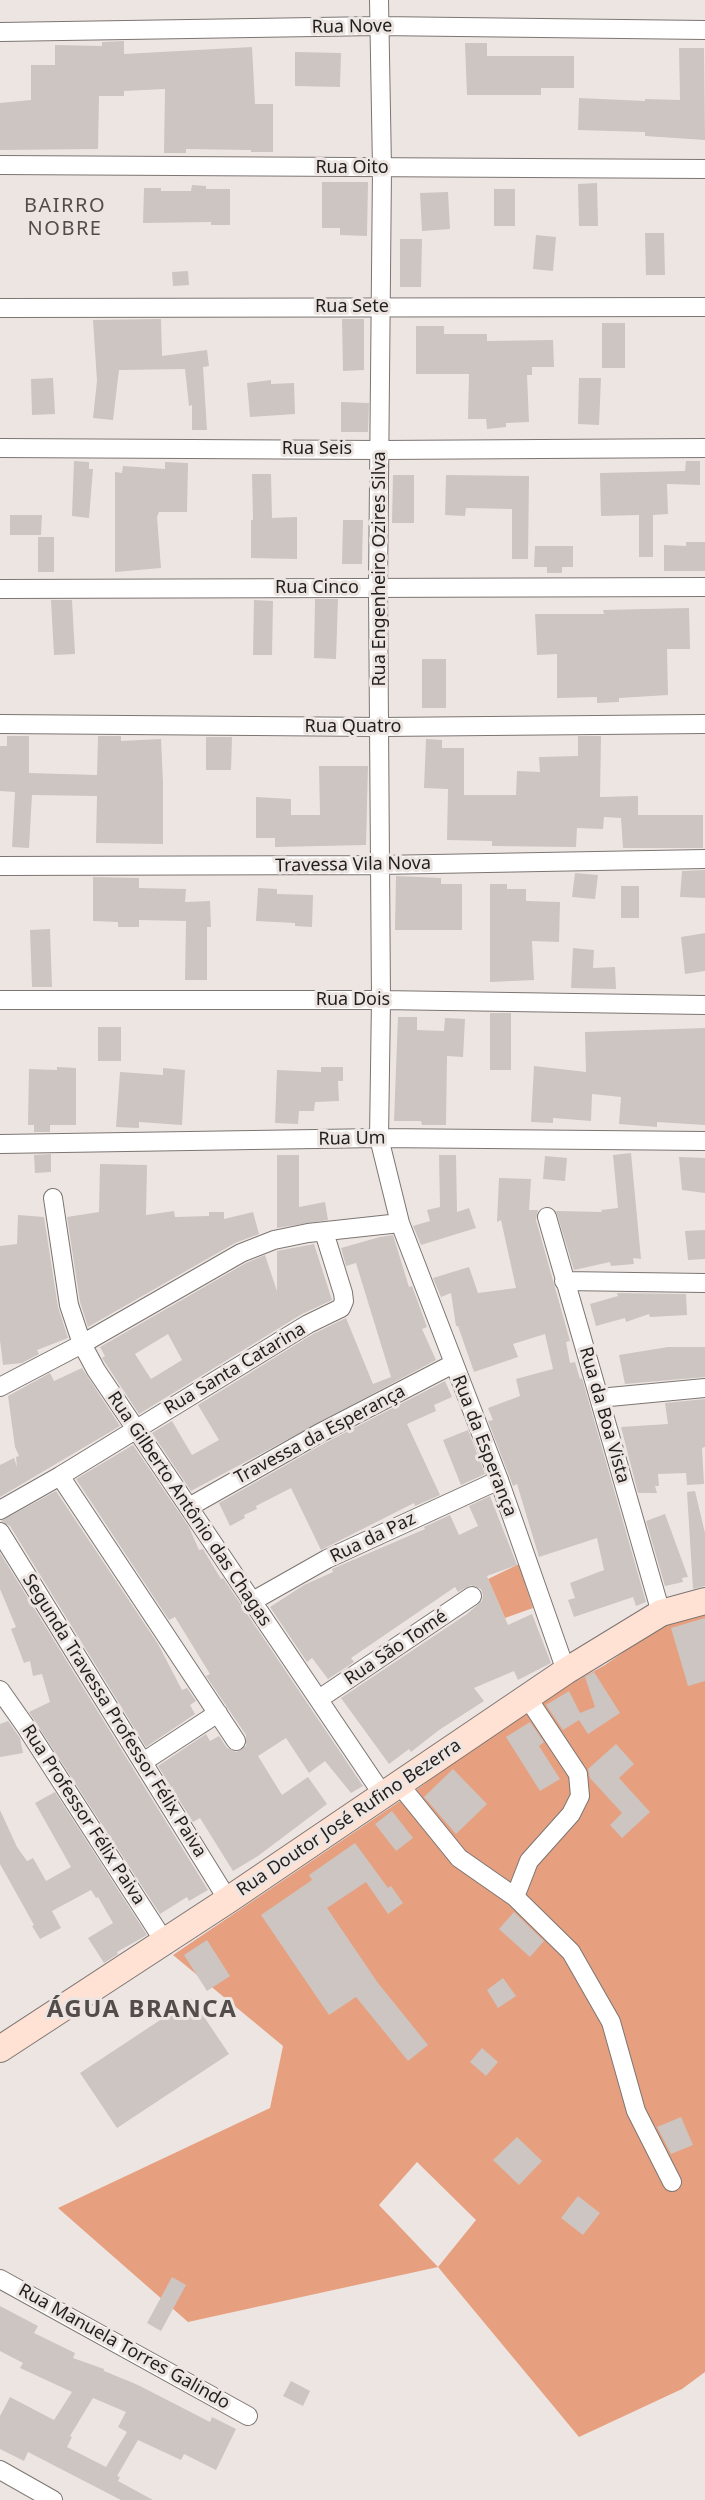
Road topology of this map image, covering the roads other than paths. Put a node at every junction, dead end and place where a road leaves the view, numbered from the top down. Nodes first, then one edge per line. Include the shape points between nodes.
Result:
1 (379, 0) edge
2 (378, 26) junction
3 (705, 30) edge
4 (0, 32) edge
5 (0, 165) edge
6 (382, 168) junction
7 (705, 169) edge
8 (380, 306) junction
9 (705, 307) edge
10 (0, 308) edge
11 (0, 448) edge
12 (705, 448) edge
13 (381, 450) junction
14 (705, 587) edge
15 (378, 588) junction
16 (0, 589) edge
17 (0, 724) edge
18 (705, 724) edge
19 (381, 727) junction
20 (705, 859) edge
21 (379, 865) junction
22 (0, 866) edge
23 (0, 1000) edge
24 (381, 1000) junction
25 (705, 1005) edge
26 (379, 1138) junction
27 (705, 1141) edge
28 (0, 1144) edge
29 (53, 1198) dead end
30 (547, 1217) dead end
31 (400, 1222) junction
32 (324, 1232) junction
33 (564, 1281) junction
34 (705, 1283) edge
35 (82, 1344) junction
36 (453, 1364) junction
37 (0, 1387) edge
38 (705, 1388) edge
39 (599, 1398) junction
40 (135, 1430) junction
41 (60, 1476) junction
42 (499, 1480) junction
43 (189, 1508) junction
44 (0, 1510) edge
45 (0, 1533) edge
46 (472, 1596) dead end
47 (705, 1601) edge
48 (251, 1602) junction
49 (662, 1613) junction
50 (566, 1671) junction
51 (0, 1690) edge
52 (527, 1697) junction
53 (319, 1699) junction
54 (218, 1713) junction
55 (236, 1741) dead end
56 (143, 1762) junction
57 (391, 1789) junction
58 (515, 1897) junction
59 (228, 1900) junction
60 (164, 1941) junction
61 (0, 2049) edge
62 (672, 2182) dead end
63 (0, 2279) edge
64 (248, 2416) dead end
65 (0, 2470) edge
66 (52, 2500) edge

1 - 2 street, Rua Engenheiro Ozires Silva
2 - 3 street, Rua Nove
2 - 4 street, Rua Nove
2 - 6 street, Rua Engenheiro Ozires Silva
5 - 6 street, Rua Oito
6 - 7 street, Rua Oito
6 - 8 street, Rua Engenheiro Ozires Silva
8 - 9 street, Rua Sete
8 - 10 street, Rua Sete
8 - 13 street, Rua Engenheiro Ozires Silva
11 - 13 street, Rua Seis
12 - 13 street, Rua Seis
13 - 15 street, Rua Engenheiro Ozires Silva
14 - 15 street, Rua Cinco
15 - 16 street, Rua Cinco
15 - 19 street, Rua Engenheiro Ozires Silva
17 - 19 street, Rua Quatro
18 - 19 street, Rua Quatro
19 - 21 street, Rua Engenheiro Ozires Silva
20 - 21 street, Travessa Vila Nova
21 - 22 street, Travessa Vila Nova
21 - 24 street, Rua Engenheiro Ozires Silva
23 - 24 street, Rua Dois
24 - 25 street, Rua Dois
24 - 26 street, Rua Engenheiro Ozires Silva
26 - 27 street, Rua Um
26 - 28 street, Rua Um
26 - 31 street, Rua da Esperança
29 - 35 street, Rua Gilberto Antônio das Chagas via 69,1305
30 - 33 street, Rua da Boa Vista
31 - 32 street
31 - 36 street, Rua da Esperança
32 - 35 street via 274,1240 241,1252
32 - 40 street, Rua Santa Catarina via 343,1293 341,1308 308,1324
33 - 34 street
33 - 39 street, Rua da Boa Vista
35 - 37 street
35 - 40 street, Rua Gilberto Antônio das Chagas
36 - 42 street, Rua da Esperança
36 - 43 street, Travessa da Esperança via 318,1434
38 - 39 street
39 - 49 street, Rua da Boa Vista
40 - 41 street, Rua Santa Catarina
40 - 43 street, Rua Gilberto Antônio das Chagas
41 - 44 street, Rua Santa Catarina
41 - 54 street
42 - 48 street, Rua da Paz via 327,1559
42 - 50 street, Rua da Esperança
43 - 48 street, Rua Gilberto Antônio das Chagas
45 - 56 street, Segunda Travessa Professor Félix Paiva
46 - 53 street, Rua São Tomé
47 - 49 main road, Rua Doutor José Rufino Bezerra
48 - 53 street, Rua Gilberto Antônio das Chagas
49 - 50 main road, Rua Doutor José Rufino Bezerra
50 - 52 main road, Rua Doutor José Rufino Bezerra
51 - 60 street, Rua Professor Félix Paiva
52 - 57 main road, Rua Doutor José Rufino Bezerra
52 - 58 street via 578,1774 580,1796 571,1814 529,1861
53 - 57 street, Rua Gilberto Antônio das Chagas
54 - 55 street
54 - 56 street
56 - 59 street, Segunda Travessa Professor Félix Paiva
57 - 58 street, Rua Gilberto Antônio das Chagas via 459,1858
57 - 59 main road, Rua Doutor José Rufino Bezerra
58 - 62 street, Rua Gilberto Antônio das Chagas via 571,1953 611,2022 636,2111
59 - 60 main road, Rua Doutor José Rufino Bezerra
60 - 61 main road, Rua Doutor José Rufino Bezerra
63 - 64 street, Rua Manuela Torres Galindo
65 - 66 street

